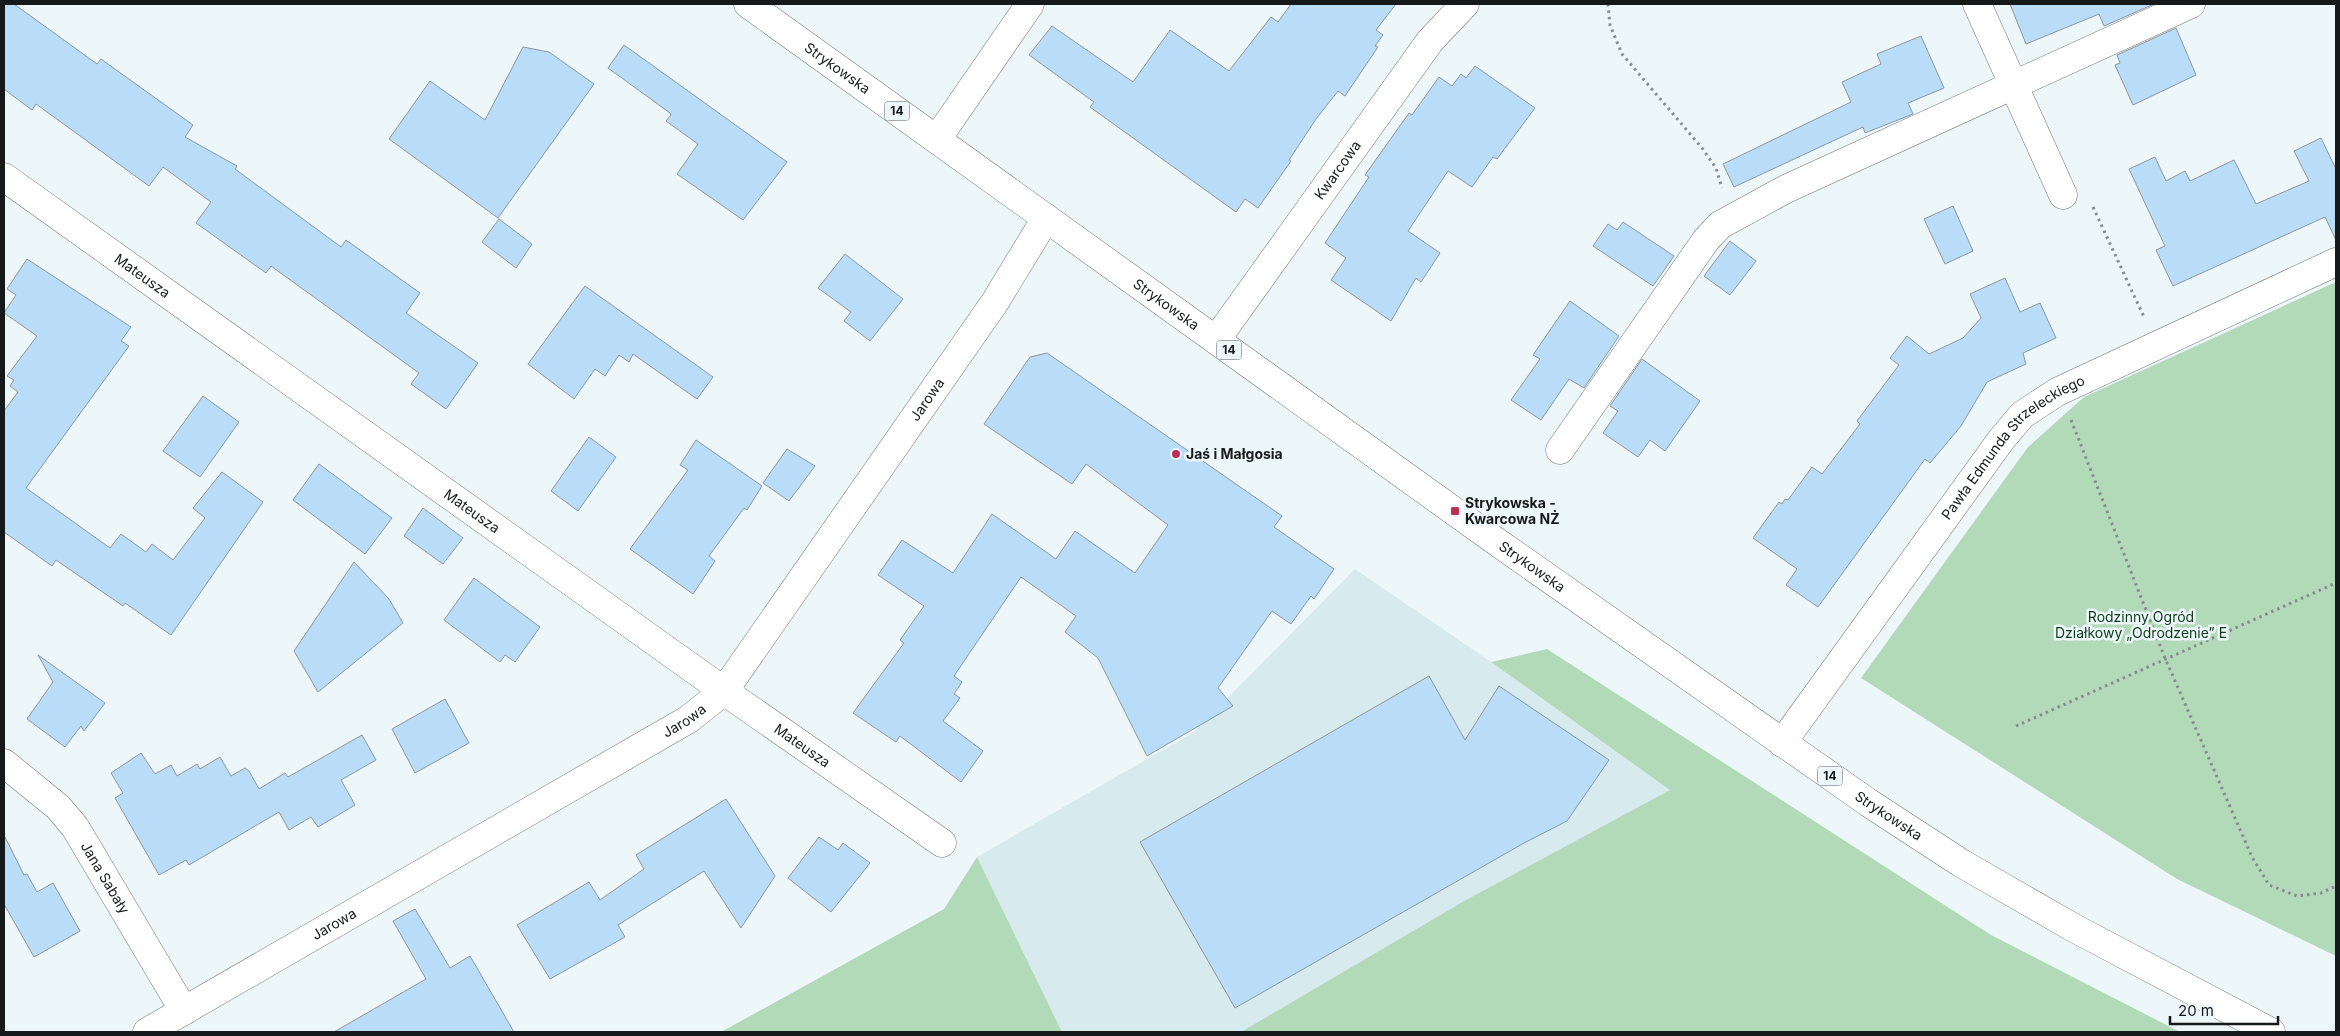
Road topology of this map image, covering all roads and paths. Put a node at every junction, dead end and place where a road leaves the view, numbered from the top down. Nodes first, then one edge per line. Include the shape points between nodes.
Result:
1 (748, 4) edge
2 (1030, 4) edge
3 (1465, 4) edge
4 (1608, 4) edge
5 (1977, 4) edge
6 (2191, 4) edge
7 (2015, 86) junction
8 (937, 139) junction
9 (4, 177) edge
10 (2063, 195) joint
11 (1046, 218) junction
12 (1720, 225) junction
13 (2336, 262) edge
14 (1216, 340) junction
15 (2156, 345) junction
16 (2057, 392) junction
17 (1560, 450) dead end
18 (2336, 583) edge
19 (2166, 658) junction
20 (724, 691) junction
21 (2016, 726) dead end
22 (1782, 743) junction
23 (4, 763) edge
24 (942, 843) dead end
25 (2336, 886) edge
26 (184, 1011) junction
27 (147, 1032) edge
28 (2271, 1032) edge

1 - 8 street, Strykowska / 14
2 - 8 street
3 - 14 street, Kwarcowa via 1430,41
4 - 12 path via 1610,25 1622,54 1716,168 1725,199
5 - 7 street
6 - 7 street
7 - 10 street
7 - 12 street via 1786,189
8 - 11 street, Strykowska / 14
9 - 20 street, Mateusza
10 - 15 path via 2090,199
11 - 14 street, Strykowska / 14
11 - 20 street, Jarowa via 995,302
12 - 17 street via 1706,240
13 - 15 street, Pawła Edmunda Strzeleckiego
14 - 22 street, Strykowska / 14
15 - 16 street, Pawła Edmunda Strzeleckiego
16 - 19 path
16 - 22 street, Pawła Edmunda Strzeleckiego via 2022,415 2001,440
18 - 19 path
19 - 21 path
19 - 25 path via 2252,857 2269,885 2297,896 2322,893
20 - 24 street, Mateusza
20 - 26 street, Jarowa via 689,719
22 - 28 street, Strykowska / 14 via 1961,863 2074,928
23 - 26 street, Jana Sabały via 58,807 75,827
26 - 27 street, Jarowa

